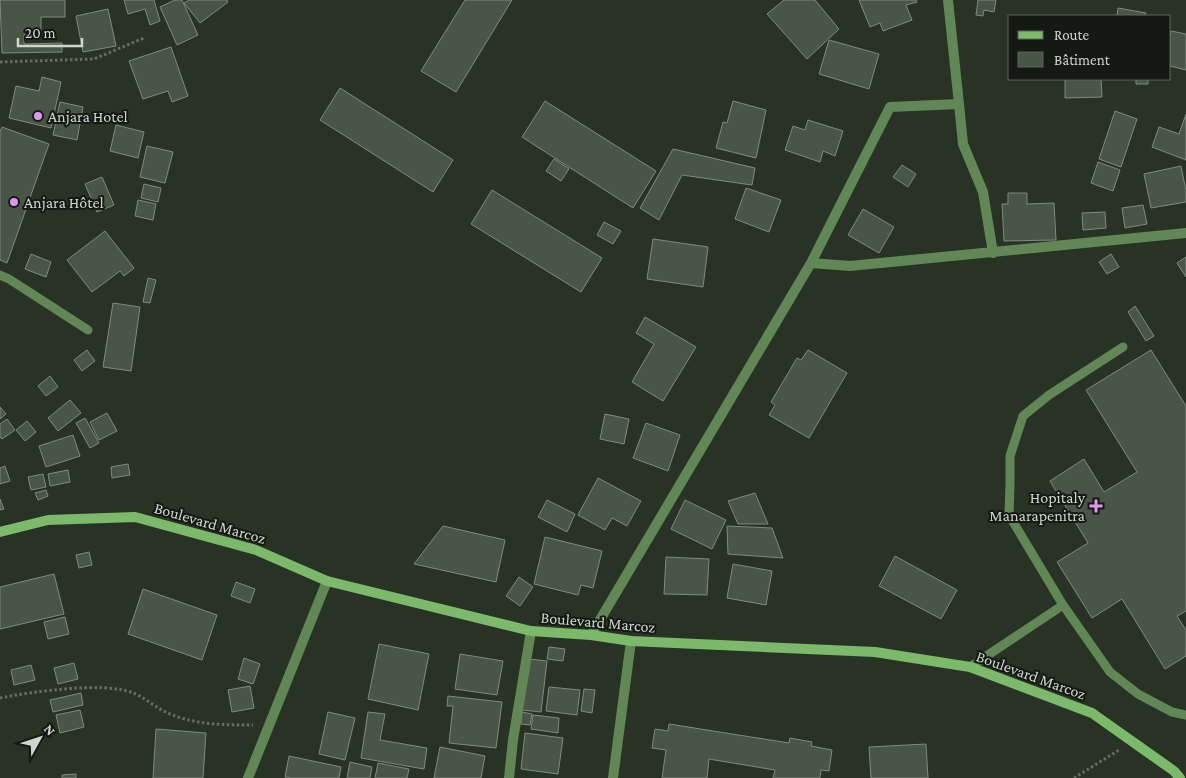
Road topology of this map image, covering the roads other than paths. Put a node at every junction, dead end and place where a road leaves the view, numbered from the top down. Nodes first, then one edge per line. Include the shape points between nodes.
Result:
1 (948, 0) edge
2 (959, 104) junction
3 (1186, 233) edge
4 (993, 253) junction
5 (810, 263) junction
6 (0, 275) edge
7 (88, 330) dead end
8 (1123, 347) dead end
9 (0, 532) edge
10 (327, 581) junction
11 (1063, 605) junction
12 (532, 631) junction
13 (591, 634) junction
14 (631, 640) junction
15 (970, 667) junction
16 (1186, 715) edge
17 (248, 778) edge
18 (509, 778) edge
19 (612, 778) edge
20 (1180, 778) edge

1 - 2 street
2 - 4 street via 963,144 983,192
2 - 5 street via 890,107
3 - 4 street
4 - 5 street via 850,266
5 - 13 street
6 - 7 lane
8 - 11 lane via 1049,395 1023,416 1010,456 1008,515
9 - 10 main road, Boulevard Marcoz via 48,520 135,517 256,550
10 - 12 main road, Boulevard Marcoz
10 - 17 street
11 - 15 lane
11 - 16 lane via 1110,672 1138,694 1172,712
12 - 13 main road, Boulevard Marcoz
12 - 18 street
13 - 14 main road, Boulevard Marcoz
14 - 15 main road, Boulevard Marcoz via 875,652
14 - 19 street
15 - 20 main road, Boulevard Marcoz via 1092,713

